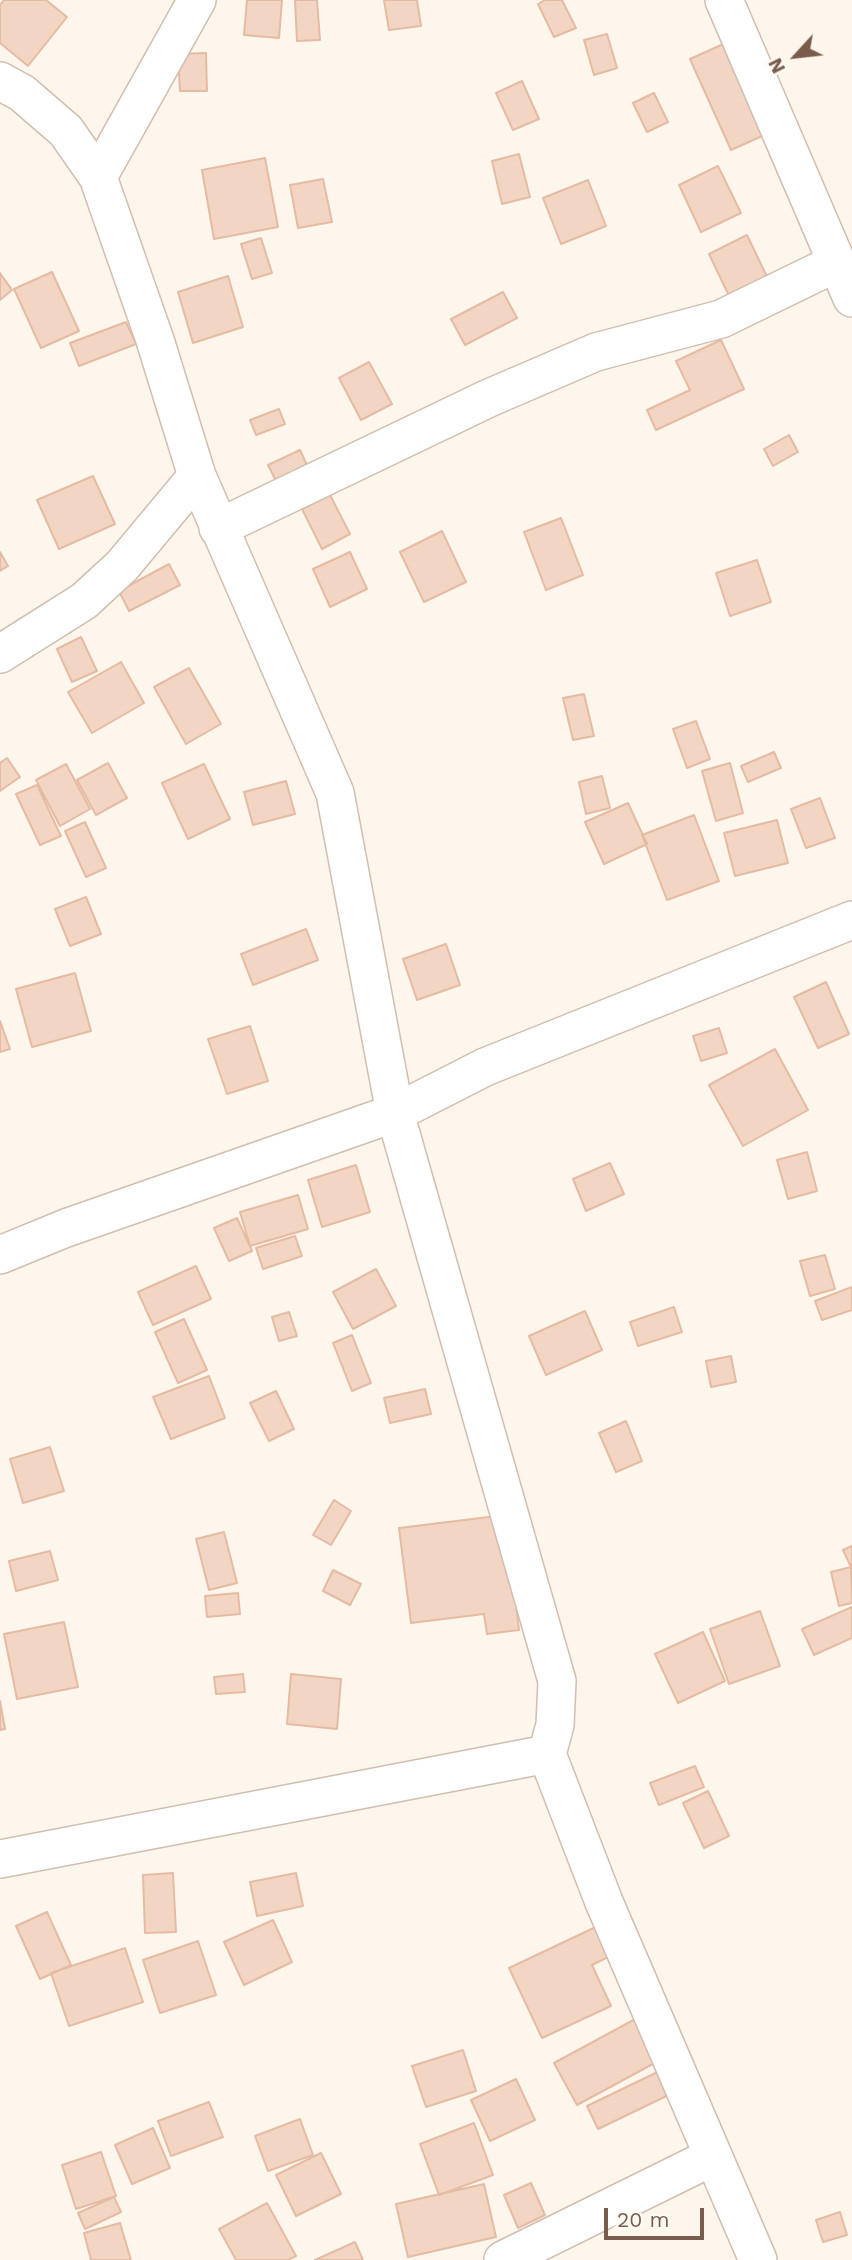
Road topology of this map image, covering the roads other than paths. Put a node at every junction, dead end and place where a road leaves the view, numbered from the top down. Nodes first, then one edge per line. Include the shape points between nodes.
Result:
1 (197, 0) edge
2 (724, 0) edge
3 (0, 81) edge
4 (98, 177) junction
5 (836, 263) junction
6 (852, 298) edge
7 (197, 476) junction
8 (218, 528) junction
9 (0, 654) edge
10 (852, 920) edge
11 (395, 1113) junction
12 (0, 1255) edge
13 (547, 1754) junction
14 (0, 1859) edge
15 (712, 2157) junction
16 (503, 2260) edge
17 (758, 2260) edge

1 - 4 street
2 - 5 street
3 - 4 street via 22,93 66,131
4 - 7 street
5 - 6 street
5 - 8 street via 721,319 596,352
7 - 8 street
7 - 9 street via 122,566 84,601
8 - 11 street via 335,793
10 - 11 street via 485,1067
11 - 12 street
11 - 13 street via 557,1681 555,1724
13 - 14 street
13 - 15 street
15 - 16 street
15 - 17 street

